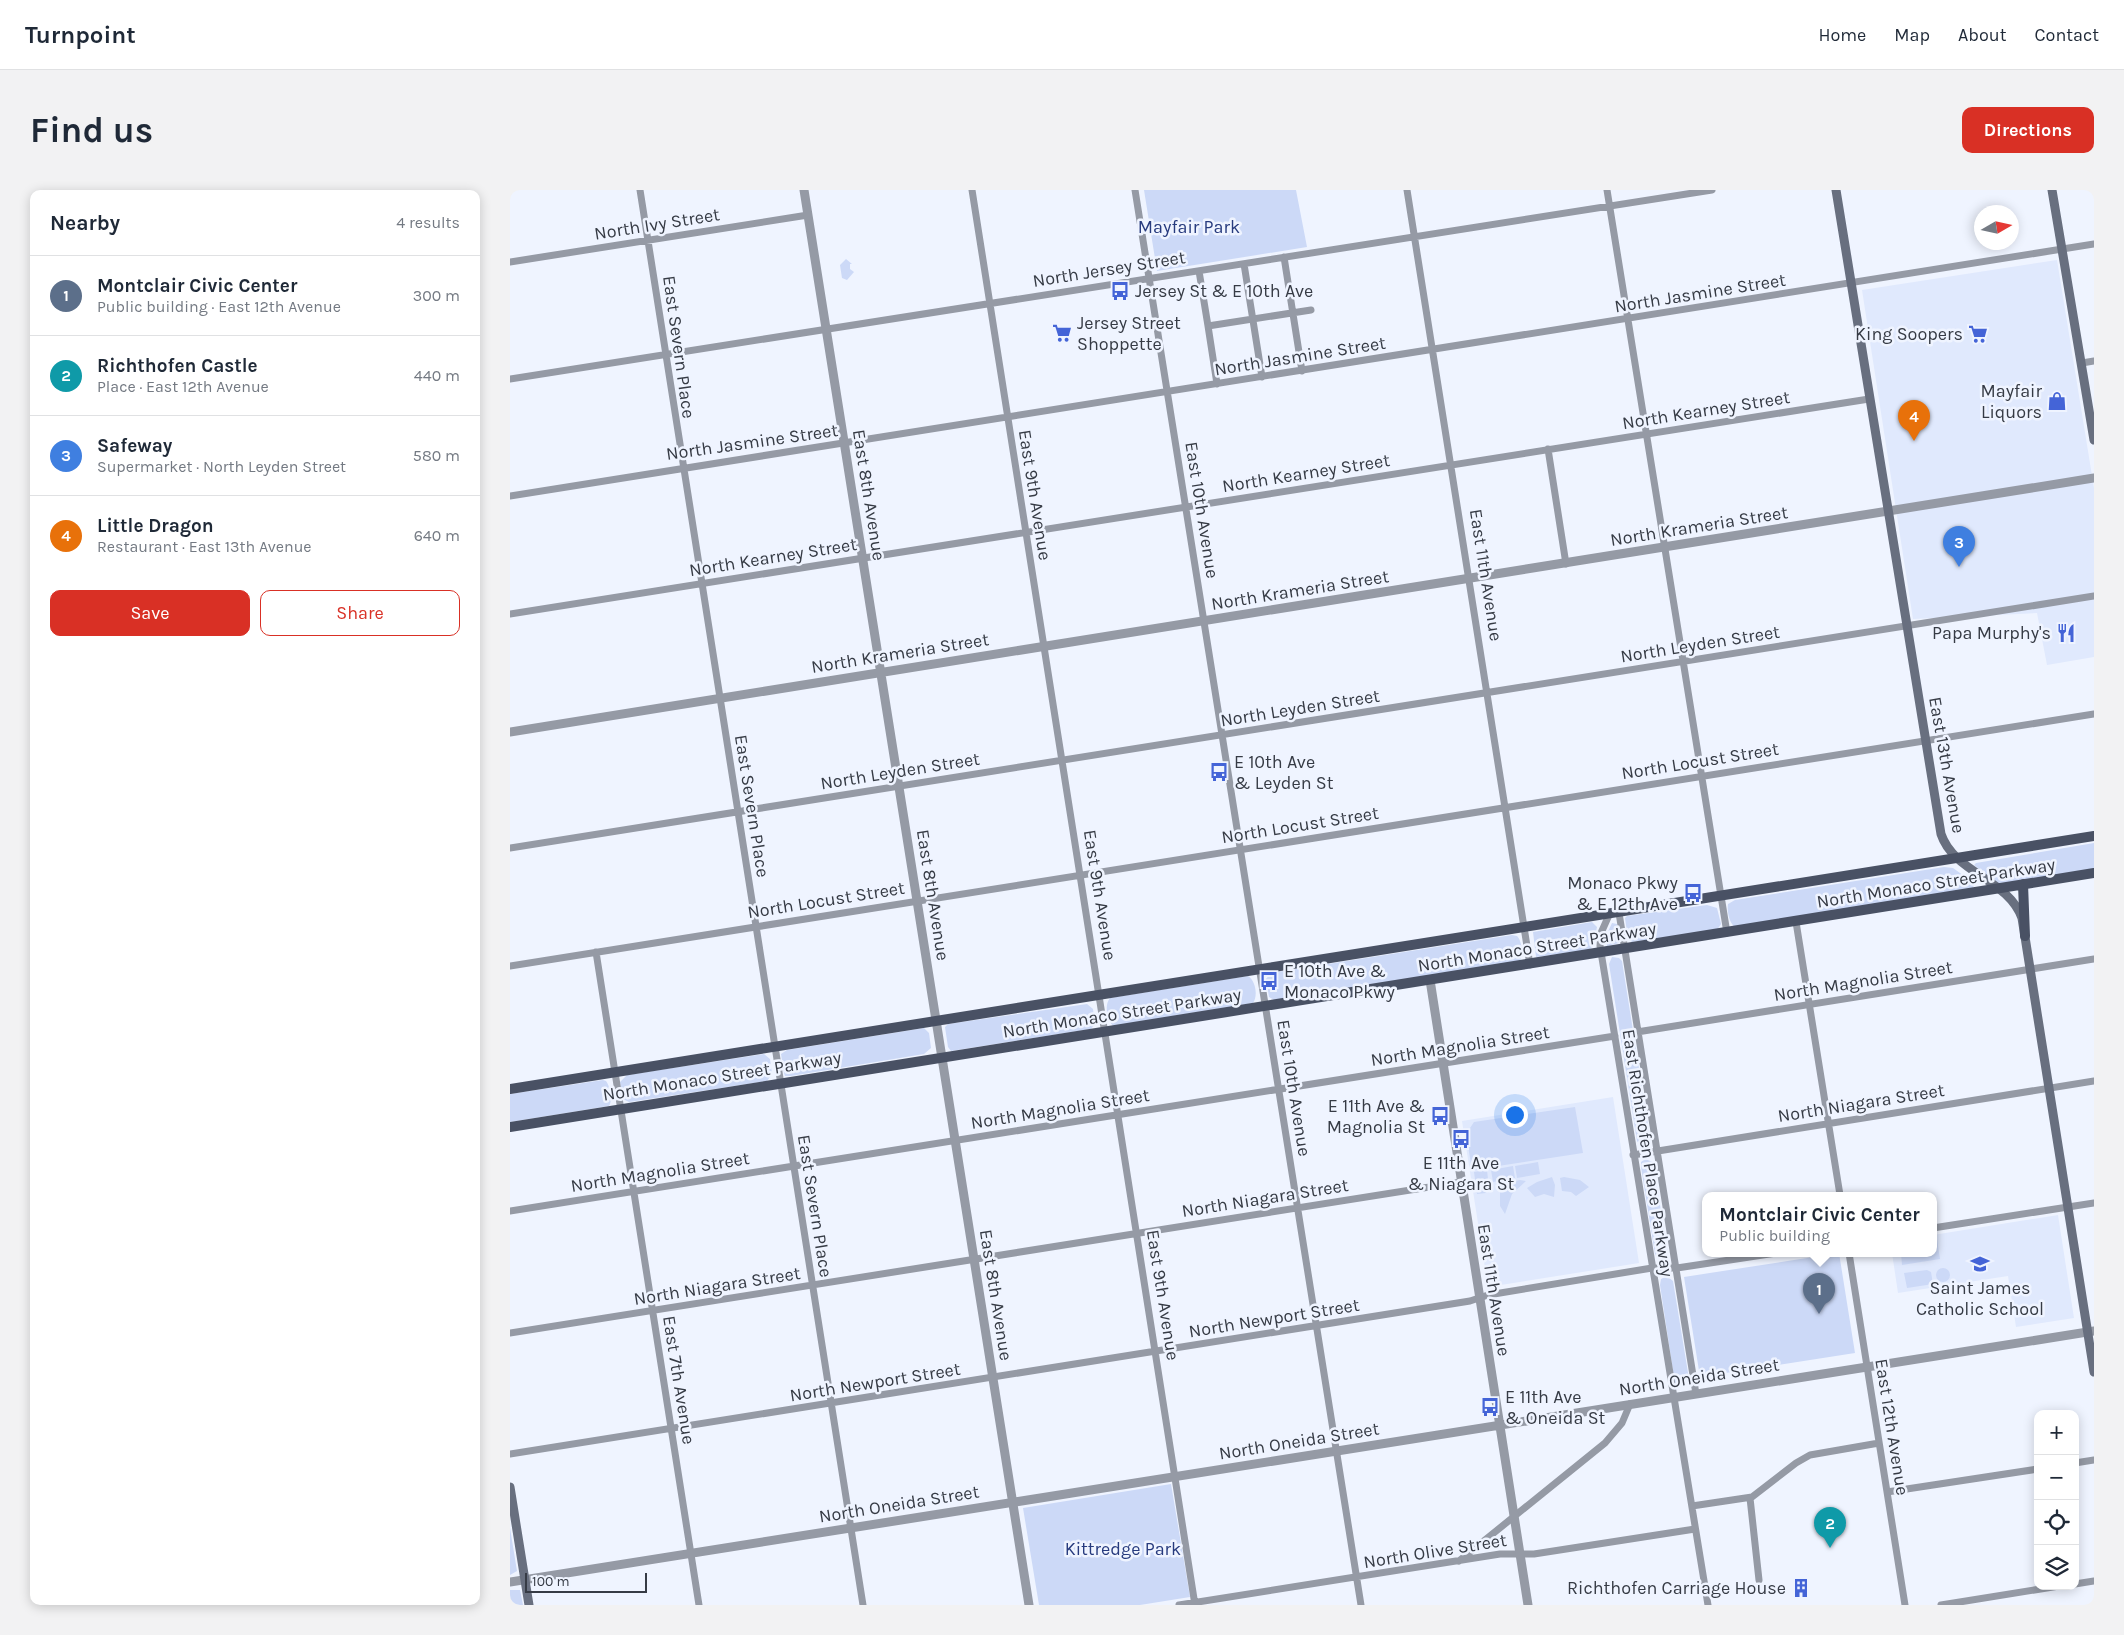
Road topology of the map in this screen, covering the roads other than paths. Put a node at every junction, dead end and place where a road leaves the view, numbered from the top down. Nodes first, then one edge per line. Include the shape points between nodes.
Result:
1 (640, 190) edge
2 (804, 190) edge
3 (972, 190) edge
4 (1135, 190) edge
5 (1408, 190) edge
6 (1607, 190) edge
7 (1712, 190) edge
8 (1836, 190) edge
9 (2052, 190) edge
10 (1610, 206) junction
11 (808, 216) junction
12 (1415, 237) junction
13 (648, 240) junction
14 (2094, 244) edge
15 (2063, 249) junction
16 (1284, 257) junction
17 (510, 262) edge
18 (1244, 264) junction
19 (1199, 271) junction
20 (1149, 278) junction
21 (1851, 284) junction
22 (991, 303) junction
23 (1311, 310) dead end
24 (1292, 313) junction
25 (1253, 319) junction
26 (1629, 320) junction
27 (1208, 326) junction
28 (827, 329) junction
29 (1433, 350) junction
30 (665, 354) junction
31 (2094, 361) edge
32 (2082, 363) junction
33 (1302, 371) junction
34 (1262, 377) junction
35 (510, 379) edge
36 (1217, 384) junction
37 (1168, 392) junction
38 (1869, 400) junction
39 (1008, 416) junction
40 (1648, 434) junction
41 (2094, 440) edge
42 (845, 444) junction
43 (1548, 450) junction
44 (1452, 465) junction
45 (682, 468) junction
46 (2094, 478) edge
47 (510, 496) edge
48 (1186, 507) junction
49 (1888, 511) junction
50 (1026, 533) junction
51 (1666, 548) junction
52 (863, 559) junction
53 (1566, 564) junction
54 (1470, 579) junction
55 (702, 582) junction
56 (2094, 596) edge
57 (510, 614) edge
58 (1204, 622) junction
59 (1907, 626) junction
60 (1043, 647) junction
61 (1684, 662) junction
62 (881, 672) junction
63 (1489, 693) junction
64 (719, 699) junction
65 (2094, 714) edge
66 (510, 732) edge
67 (1222, 736) junction
68 (1924, 741) junction
69 (1063, 760) junction
70 (1702, 776) junction
71 (899, 787) junction
72 (1506, 808) junction
73 (738, 810) junction
74 (2094, 836) edge
75 (510, 848) edge
76 (1241, 850) junction
77 (1956, 858) junction
78 (2094, 873) edge
79 (1082, 874) junction
80 (2023, 884) junction
81 (1998, 888) junction
82 (1721, 897) junction
83 (917, 901) junction
84 (1614, 914) junction
85 (1796, 922) junction
86 (755, 926) junction
87 (1524, 928) junction
88 (1726, 933) junction
89 (2025, 936) junction
90 (1624, 950) junction
91 (596, 952) junction
92 (1601, 953) junction
93 (2094, 959) edge
94 (1530, 965) junction
95 (510, 966) edge
96 (1260, 970) junction
97 (2030, 970) junction
98 (1430, 980) junction
99 (1100, 994) junction
100 (1809, 1005) junction
101 (1265, 1007) junction
102 (937, 1021) junction
103 (1106, 1032) junction
104 (1637, 1032) junction
105 (1615, 1036) junction
106 (774, 1047) junction
107 (943, 1058) junction
108 (1442, 1064) junction
109 (615, 1072) junction
110 (2094, 1081) edge
111 (780, 1083) junction
112 (2049, 1088) junction
113 (510, 1089) edge
114 (1279, 1090) junction
115 (621, 1109) junction
116 (1119, 1114) junction
117 (1828, 1124) junction
118 (510, 1127) edge
119 (956, 1141) junction
120 (1656, 1151) junction
121 (1633, 1154) junction
122 (793, 1166) junction
123 (1461, 1182) junction
124 (634, 1192) junction
125 (1839, 1192) edge
126 (2094, 1203) edge
127 (2068, 1207) junction
128 (1298, 1209) junction
129 (510, 1211) edge
130 (1937, 1227) edge
131 (1138, 1234) junction
132 (1750, 1257) edge
133 (1850, 1257) edge
134 (974, 1260) junction
135 (1652, 1268) junction
136 (1677, 1268) junction
137 (812, 1286) junction
138 (1479, 1298) junction
139 (653, 1311) junction
140 (1316, 1326) junction
141 (2091, 1332) edge
142 (510, 1334) edge
143 (1156, 1352) junction
144 (1867, 1367) junction
145 (2094, 1372) edge
146 (993, 1378) junction
147 (1696, 1394) junction
148 (1674, 1398) junction
149 (831, 1404) junction
150 (1630, 1404) junction
151 (1500, 1426) junction
152 (671, 1428) junction
153 (1879, 1443) junction
154 (1336, 1451) junction
155 (510, 1454) edge
156 (2094, 1460) edge
157 (2079, 1462) edge
158 (2034, 1470) edge
159 (1175, 1477) junction
160 (510, 1487) edge
161 (1887, 1492) junction
162 (1750, 1498) junction
163 (1013, 1502) junction
164 (1692, 1506) junction
165 (1514, 1517) junction
166 (851, 1528) junction
167 (1695, 1529) junction
168 (691, 1554) junction
169 (1520, 1554) junction
170 (1459, 1561) junction
171 (1356, 1578) junction
172 (525, 1580) junction
173 (1760, 1580) dead end
174 (2094, 1581) edge
175 (510, 1582) edge
176 (2079, 1583) edge
177 (2034, 1590) edge
178 (1195, 1604) edge
179 (529, 1605) edge
180 (699, 1605) edge
181 (863, 1605) edge
182 (1029, 1605) edge
183 (1179, 1605) edge
184 (1361, 1605) edge
185 (1528, 1605) edge
186 (1708, 1605) edge
187 (1905, 1605) edge
188 (1941, 1605) edge

1 - 13 street, East Severn Place
2 - 11 street, East 8th Avenue
3 - 22 street, East 9th Avenue
4 - 20 street, East 10th Avenue
5 - 12 street, East 11th Avenue
6 - 10 street
7 - 10 street, North Jersey Street
8 - 21 main road, East 13th Avenue
9 - 15 main road
10 - 12 street, North Jersey Street
10 - 26 street
11 - 13 street, North Ivy Street
11 - 28 street, East 8th Avenue
12 - 16 street, North Jersey Street
12 - 29 street, East 11th Avenue
13 - 17 street, North Ivy Street
13 - 30 street, East Severn Place
14 - 15 street, North Jasmine Street
15 - 21 street, North Jasmine Street
15 - 32 main road
16 - 18 street, North Jersey Street
16 - 24 street
18 - 19 street, North Jersey Street
18 - 25 street
19 - 20 street, North Jersey Street
19 - 27 street
20 - 22 street, North Jersey Street
20 - 37 street, East 10th Avenue
21 - 26 street, North Jasmine Street
21 - 38 main road, East 13th Avenue
22 - 28 street, North Jersey Street
22 - 39 street, East 9th Avenue
23 - 24 street
24 - 25 street
24 - 33 street
25 - 27 street
25 - 34 street
26 - 29 street, North Jasmine Street
26 - 40 street
27 - 36 street
28 - 30 street, North Jersey Street
28 - 42 street, East 8th Avenue
29 - 33 street, North Jasmine Street
29 - 44 street, East 11th Avenue
30 - 35 street, North Jersey Street
30 - 45 street, East Severn Place
31 - 32 street
32 - 41 main road
33 - 34 street, North Jasmine Street
34 - 36 street, North Jasmine Street
36 - 37 street, North Jasmine Street
37 - 39 street, North Jasmine Street
37 - 48 street, East 10th Avenue
38 - 40 street, North Kearney Street
38 - 49 main road, East 13th Avenue
39 - 42 street, North Jasmine Street
39 - 50 street, East 9th Avenue
40 - 43 street, North Kearney Street
40 - 51 street
42 - 45 street, North Jasmine Street
42 - 52 street, East 8th Avenue
43 - 44 street, North Kearney Street
43 - 53 street
44 - 48 street, North Kearney Street
44 - 54 street, East 11th Avenue
45 - 47 street, North Jasmine Street
45 - 55 street, East Severn Place
46 - 49 street, North Krameria Street
48 - 50 street, North Kearney Street
48 - 58 street, East 10th Avenue
49 - 51 street, North Krameria Street
49 - 59 main road, East 13th Avenue
50 - 52 street, North Kearney Street
50 - 60 street, East 9th Avenue
51 - 53 street, North Krameria Street
51 - 61 street
52 - 55 street, North Kearney Street
52 - 62 street, East 8th Avenue
53 - 54 street, North Krameria Street
54 - 58 street, North Krameria Street
54 - 63 street, East 11th Avenue
55 - 57 street, North Kearney Street
55 - 64 street, East Severn Place
56 - 59 street, North Leyden Street
58 - 60 street, North Krameria Street
58 - 67 street, East 10th Avenue
59 - 61 street, North Leyden Street
59 - 68 main road, East 13th Avenue
60 - 62 street, North Krameria Street
60 - 69 street, East 9th Avenue
61 - 63 street, North Leyden Street
61 - 70 street
62 - 64 street, North Krameria Street
62 - 71 street, East 8th Avenue
63 - 67 street, North Leyden Street
63 - 72 street, East 11th Avenue
64 - 66 street, North Krameria Street
64 - 73 street, East Severn Place
65 - 68 street, North Locust Street
67 - 69 street, North Leyden Street
67 - 76 street, East 10th Avenue
68 - 70 street, North Locust Street
68 - 77 main road, East 13th Avenue via 1941,834
69 - 71 street, North Leyden Street
69 - 79 street, East 9th Avenue
70 - 72 street, North Locust Street
70 - 82 street
71 - 73 street, North Leyden Street
71 - 83 street, East 8th Avenue
72 - 76 street, North Locust Street
72 - 87 street, East 11th Avenue
73 - 75 street, North Leyden Street
73 - 86 street, East Severn Place
74 - 77 main road, North Monaco Street Parkway
76 - 79 street, North Locust Street
76 - 96 street, East 10th Avenue
77 - 81 main road, East 13th Avenue
77 - 82 main road, North Monaco Street Parkway
78 - 80 main road, North Monaco Street Parkway
79 - 83 street, North Locust Street
79 - 99 street, East 9th Avenue
80 - 81 main road, North Monaco Street Parkway
80 - 89 main road
81 - 85 main road, North Monaco Street Parkway
81 - 89 main road, East 13th Avenue via 2018,909
82 - 84 main road, North Monaco Street Parkway
82 - 88 street
83 - 86 street, North Locust Street
83 - 102 street, East 8th Avenue
84 - 87 main road, North Monaco Street Parkway
84 - 90 street, East Richthofen Place Parkway
84 - 92 street, East Richthofen Place Parkway via 1601,933
85 - 88 main road, North Monaco Street Parkway
85 - 100 street
86 - 91 street, North Locust Street
86 - 106 street, East Severn Place
87 - 94 street, East 11th Avenue
87 - 96 main road, North Monaco Street Parkway
88 - 90 main road, North Monaco Street Parkway
89 - 97 main road, East 13th Avenue
90 - 92 main road, North Monaco Street Parkway
90 - 104 street, East Richthofen Place Parkway
91 - 95 street, North Locust Street
91 - 109 street, East 7th Avenue
92 - 94 main road, North Monaco Street Parkway
92 - 105 street, East Richthofen Place Parkway
93 - 97 street, North Magnolia Street
94 - 98 main road, North Monaco Street Parkway
96 - 99 main road, North Monaco Street Parkway
96 - 101 street, East 10th Avenue
97 - 100 street, North Magnolia Street
97 - 112 main road, East 13th Avenue
98 - 101 main road, North Monaco Street Parkway
98 - 108 street, East 11th Avenue
99 - 102 main road, North Monaco Street Parkway
99 - 103 street, East 9th Avenue
100 - 104 street, North Magnolia Street
100 - 117 street
101 - 103 main road, North Monaco Street Parkway
101 - 114 street, East 10th Avenue
102 - 106 main road, North Monaco Street Parkway
102 - 107 street, East 8th Avenue
103 - 107 main road, North Monaco Street Parkway
103 - 116 street, East 9th Avenue
104 - 120 street, East Richthofen Place Parkway
105 - 108 street, North Magnolia Street
105 - 121 street, East Richthofen Place Parkway
106 - 109 main road, North Monaco Street Parkway
106 - 111 street, East Severn Place
107 - 111 main road, North Monaco Street Parkway
107 - 119 street, East 8th Avenue
108 - 114 street, North Magnolia Street
108 - 123 street, East 11th Avenue
109 - 113 main road, North Monaco Street Parkway
109 - 115 street, East 7th Avenue
110 - 112 street, North Niagara Street
111 - 115 main road, North Monaco Street Parkway
111 - 122 street, East Severn Place
112 - 117 street, North Niagara Street
112 - 127 main road, East 13th Avenue
114 - 116 street, North Magnolia Street
114 - 128 street, East 10th Avenue
115 - 118 main road, North Monaco Street Parkway
115 - 124 street, East 7th Avenue
116 - 119 street, North Magnolia Street
116 - 131 street, East 9th Avenue
117 - 120 street, North Niagara Street
117 - 125 street
119 - 122 street, North Magnolia Street
119 - 134 street, East 8th Avenue
120 - 121 street, North Niagara Street
120 - 136 street, East Richthofen Place Parkway
121 - 135 street, East Richthofen Place Parkway
122 - 124 street, North Magnolia Street
122 - 137 street, East Severn Place
123 - 128 street, North Niagara Street
123 - 138 street, East 11th Avenue
124 - 129 street, North Magnolia Street
124 - 139 street, East 7th Avenue
126 - 127 street
127 - 130 street
127 - 141 main road, East 13th Avenue
128 - 131 street, North Niagara Street
128 - 140 street, East 10th Avenue
131 - 134 street, North Niagara Street
131 - 143 street, East 9th Avenue
132 - 136 street, North Newport Street
133 - 144 street, East 12th Avenue
134 - 137 street, North Niagara Street
134 - 146 street, East 8th Avenue
135 - 136 street, North Newport Street
135 - 138 street, North Newport Street
135 - 148 street, East Richthofen Place Parkway
136 - 147 street, East Richthofen Place Parkway
137 - 139 street, North Niagara Street
137 - 149 street, East Severn Place
138 - 140 street, North Newport Street
138 - 151 street, East 11th Avenue
139 - 142 street, North Niagara Street
139 - 152 street, East 7th Avenue
140 - 143 street, North Newport Street
140 - 154 street, East 10th Avenue
141 - 144 street, North Oneida Street
141 - 145 main road, East 13th Avenue
143 - 146 street, North Newport Street
143 - 159 street, East 9th Avenue
144 - 147 street, North Oneida Street
144 - 153 street, East 12th Avenue
146 - 149 street, North Newport Street
146 - 163 street, East 8th Avenue
147 - 148 street, North Oneida Street
148 - 150 street, North Oneida Street
148 - 164 street, East Richthofen Place Parkway
149 - 152 street, North Newport Street
149 - 166 street, East Severn Place
150 - 151 street, North Oneida Street
150 - 165 street via 1613,1436
151 - 154 street, North Oneida Street
151 - 165 street, East 11th Avenue
152 - 155 street, North Newport Street
152 - 168 street, East 7th Avenue
153 - 161 street, East 12th Avenue
153 - 162 street via 1831,1450 1805,1458
154 - 159 street, North Oneida Street
154 - 171 street, East 10th Avenue
156 - 157 street
158 - 161 street
159 - 163 street, North Oneida Street
159 - 178 street, East 9th Avenue
160 - 172 main road
161 - 187 street, East 12th Avenue
162 - 164 street
162 - 173 street
163 - 166 street, North Oneida Street
163 - 182 street, East 8th Avenue
164 - 167 street, East Richthofen Place Parkway
165 - 169 street, East 11th Avenue
165 - 170 street
166 - 168 street, North Oneida Street
166 - 181 street, East Severn Place
167 - 169 street, North Olive Street
167 - 186 street, East Richthofen Place Parkway
168 - 172 street, North Oneida Street
168 - 180 street, East 7th Avenue
169 - 170 street, North Olive Street
169 - 185 street, East 11th Avenue
170 - 171 street, North Olive Street
171 - 178 street, North Olive Street
171 - 184 street, East 10th Avenue
172 - 175 street, North Oneida Street
172 - 179 main road
174 - 176 street
177 - 188 street
178 - 183 street, North Olive Street

